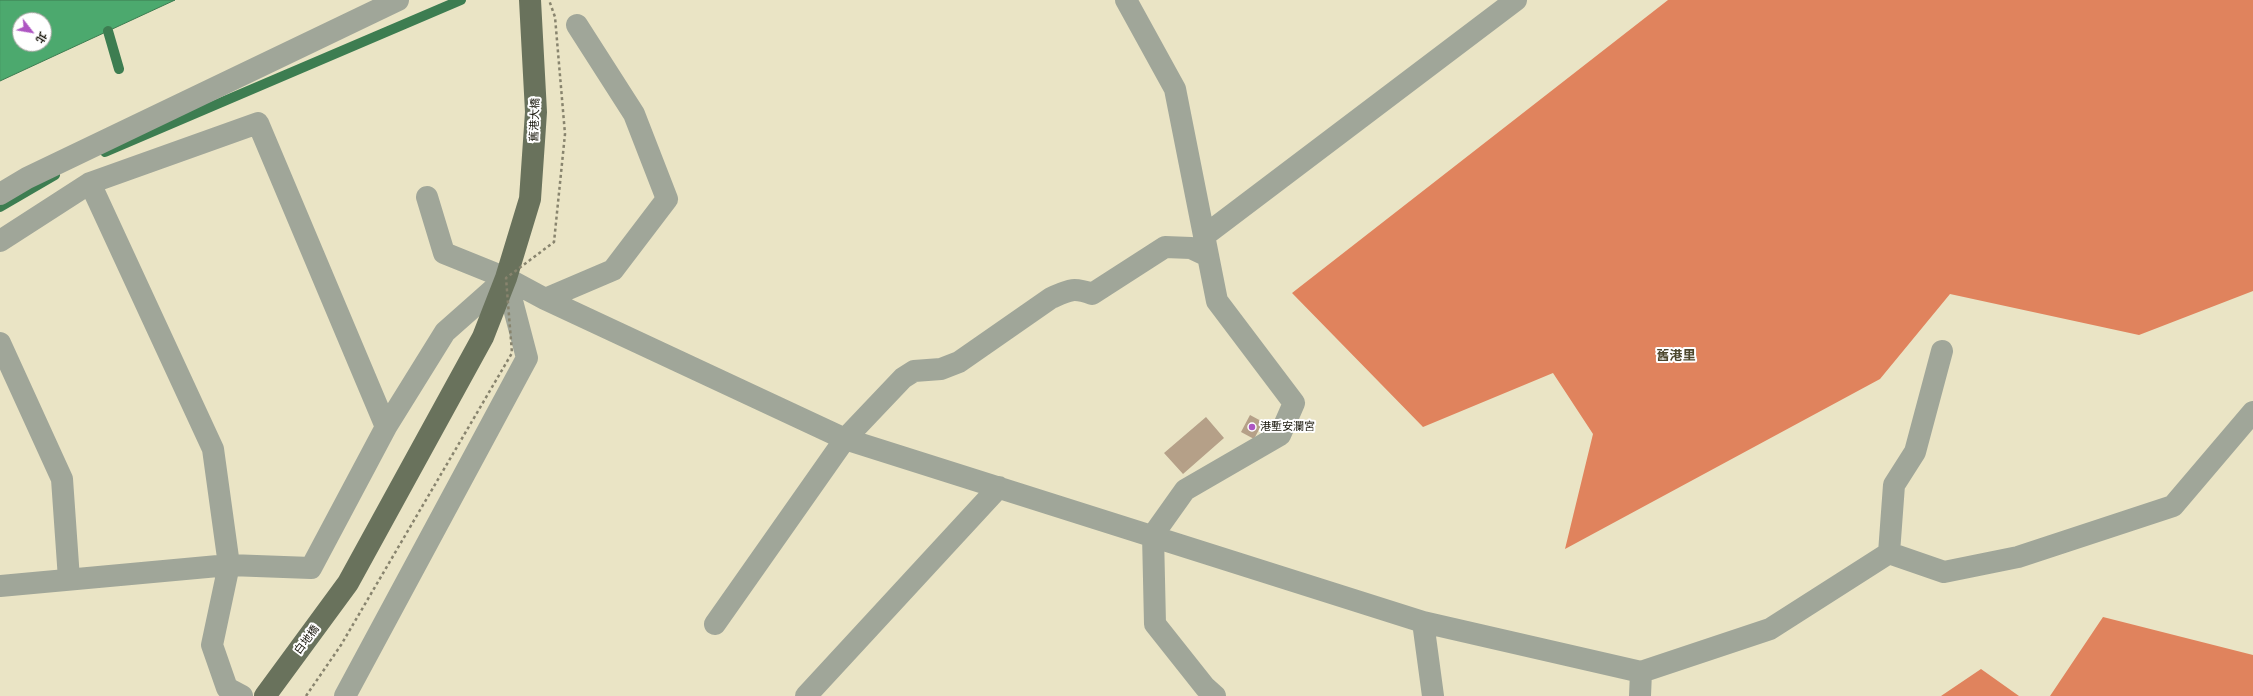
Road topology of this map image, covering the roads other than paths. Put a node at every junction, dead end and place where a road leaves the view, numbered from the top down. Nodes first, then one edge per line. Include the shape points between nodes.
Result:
1 (398, 0) edge
2 (530, 0) edge
3 (1126, 0) edge
4 (1516, 0) edge
5 (577, 25) dead end
6 (90, 183) junction
7 (0, 194) edge
8 (427, 197) dead end
9 (0, 241) edge
10 (1206, 246) junction
11 (506, 278) junction
12 (545, 299) junction
13 (0, 343) edge
14 (1942, 351) dead end
15 (2253, 412) edge
16 (386, 427) junction
17 (845, 439) junction
18 (999, 487) junction
19 (1153, 535) junction
20 (1889, 553) junction
21 (229, 564) junction
22 (69, 579) junction
23 (0, 586) edge
24 (1423, 622) junction
25 (715, 624) dead end
26 (1641, 672) junction
27 (230, 693) edge
28 (265, 696) edge
29 (345, 696) edge
30 (806, 696) edge
31 (1215, 696) edge
32 (1433, 696) edge
33 (1640, 696) edge

1 - 7 street via 27,178
2 - 11 main road, 舊港大橋 via 536,112 530,199
3 - 10 street via 1175,90
4 - 10 street
5 - 12 street via 634,114 667,199 613,270
6 - 9 street
6 - 16 street via 258,123
6 - 21 street via 213,449
8 - 11 street via 444,253
10 - 17 street via 1165,247 1092,294 1078,288 1051,298 959,362 941,369 914,371 903,378
10 - 19 street via 1217,301 1294,403 1280,435 1185,490
11 - 12 street
11 - 16 street via 445,332
11 - 28 main road, 白地橋 via 483,337 348,583
11 - 29 street via 527,358
12 - 17 street
13 - 22 street via 62,479
14 - 20 street via 1915,452 1894,485
15 - 20 street via 2173,506 2018,557 1944,572
16 - 21 street via 311,568
17 - 18 street
17 - 25 street
18 - 19 street
18 - 30 street
19 - 24 street
19 - 31 street via 1155,624
20 - 26 street via 1770,630
21 - 22 street
21 - 27 street via 212,645
22 - 23 street
24 - 26 street
24 - 32 street
26 - 33 street

